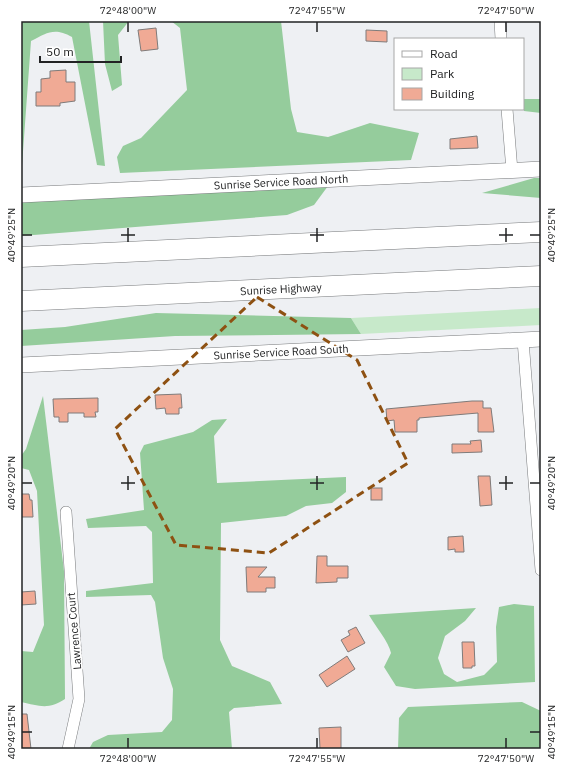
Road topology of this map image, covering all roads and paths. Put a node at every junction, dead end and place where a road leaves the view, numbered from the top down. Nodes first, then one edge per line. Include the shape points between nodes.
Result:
1 (500, 21) edge
2 (501, 38) edge
3 (507, 110) edge
4 (541, 169) edge
5 (512, 171) junction
6 (21, 195) edge
7 (541, 232) edge
8 (21, 257) edge
9 (541, 276) edge
10 (21, 301) edge
11 (541, 339) edge
12 (523, 340) junction
13 (21, 365) edge
14 (66, 512) dead end
15 (541, 570) edge
16 (68, 749) edge

1 - 2 street
3 - 5 street
4 - 5 street, Sunrise Service Road North
5 - 6 street, Sunrise Service Road North
7 - 8 highway
9 - 10 highway, Sunrise Highway
11 - 12 street, Sunrise Service Road South
12 - 13 street, Sunrise Service Road South
12 - 15 street
14 - 16 street, Lawrence Court via 79,699

